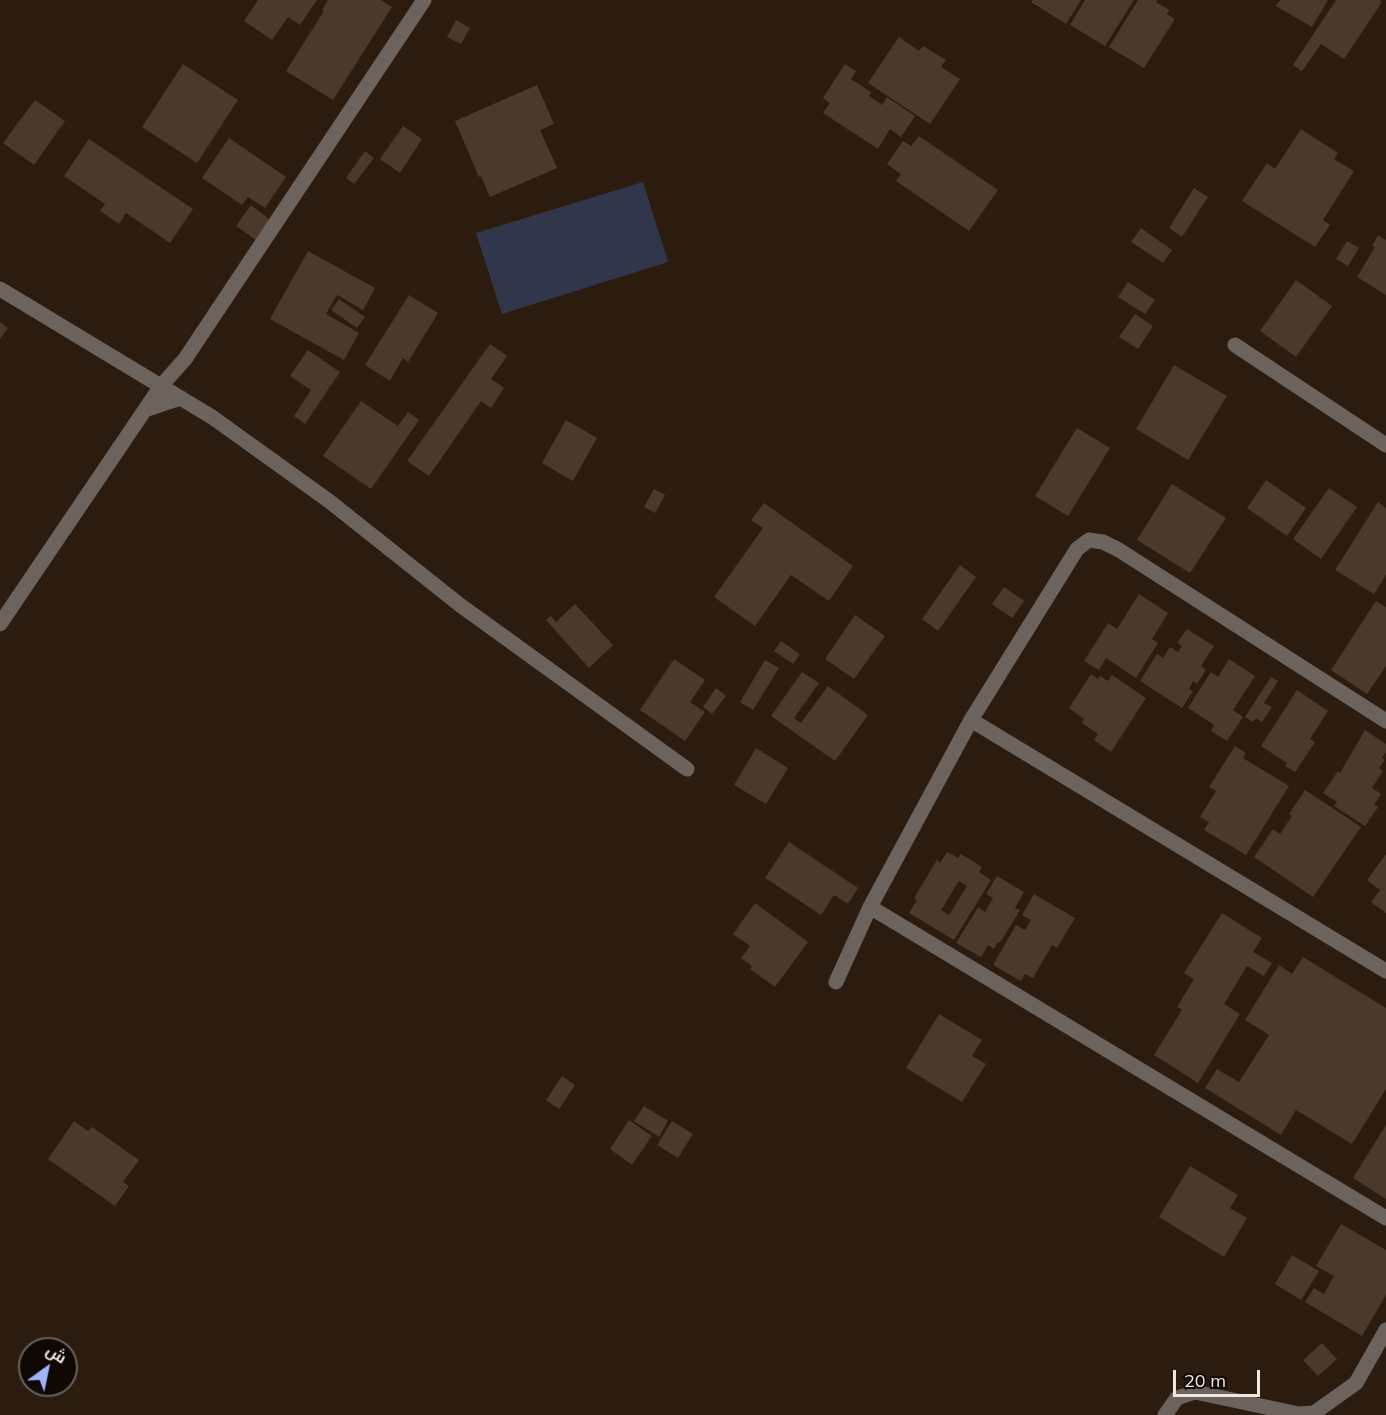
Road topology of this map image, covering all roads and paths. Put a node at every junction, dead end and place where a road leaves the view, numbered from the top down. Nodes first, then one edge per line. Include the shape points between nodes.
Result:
1 (424, 0) edge
2 (0, 289) edge
3 (1235, 345) dead end
4 (161, 386) junction
5 (181, 398) junction
6 (144, 410) junction
7 (1386, 445) edge
8 (0, 624) edge
9 (971, 720) junction
10 (1386, 721) edge
11 (687, 769) dead end
12 (870, 907) junction
13 (1386, 971) edge
14 (836, 982) dead end
15 (1386, 1218) edge
16 (1386, 1330) edge
17 (1165, 1415) edge

1 - 4 street via 185,359
2 - 4 street
3 - 7 street
4 - 5 street
4 - 6 street
5 - 6 street
5 - 11 street via 329,501 460,605
6 - 8 street
9 - 10 street via 1077,549 1089,540 1119,550
9 - 12 street
9 - 13 street
12 - 14 street
12 - 15 street
16 - 17 street via 1356,1383 1314,1413 1299,1414 1195,1392 1177,1398

